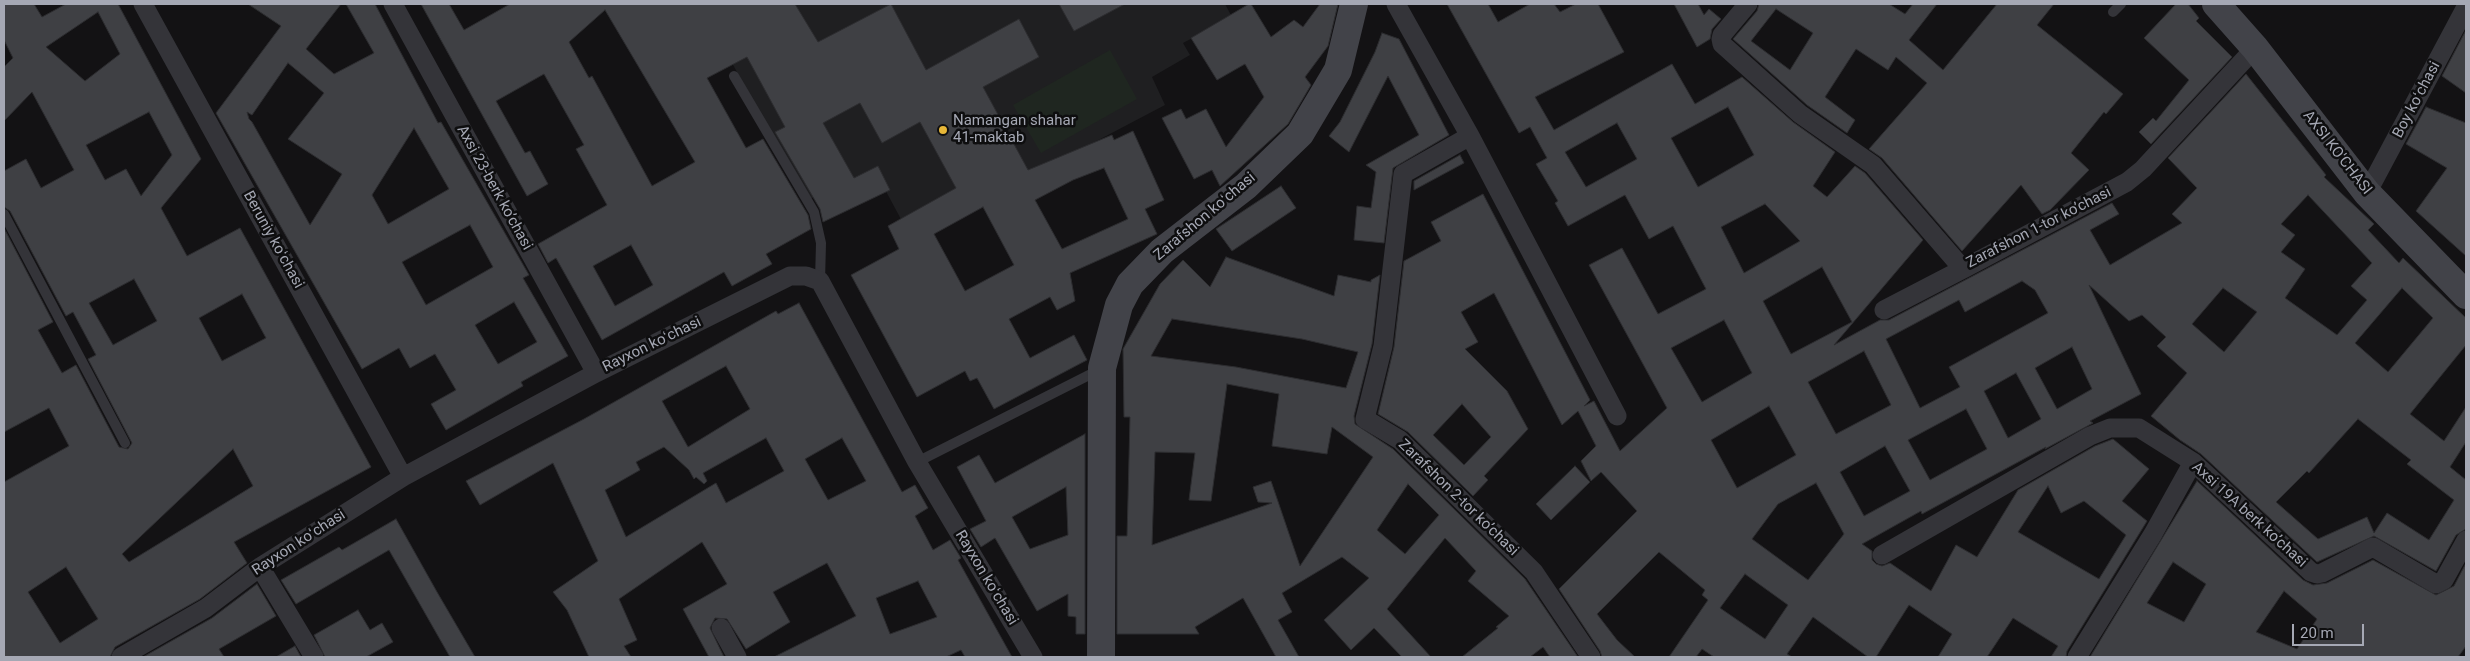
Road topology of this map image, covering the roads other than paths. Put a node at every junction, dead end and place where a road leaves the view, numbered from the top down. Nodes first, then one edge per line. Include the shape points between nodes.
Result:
1 (143, 4) edge
2 (393, 4) edge
3 (1354, 4) edge
4 (1396, 4) edge
5 (1748, 4) edge
6 (2121, 4) edge
7 (2216, 4) edge
8 (2466, 7) edge
9 (2113, 12) dead end
10 (2255, 48) junction
11 (734, 76) dead end
12 (1470, 136) junction
13 (2367, 193) junction
14 (4, 214) edge
15 (1963, 269) junction
16 (820, 281) junction
17 (2466, 295) edge
18 (1884, 310) dead end
19 (1102, 368) junction
20 (596, 373) junction
21 (1617, 416) dead end
22 (126, 443) dead end
23 (917, 462) junction
24 (2193, 462) junction
25 (403, 477) junction
26 (2466, 540) edge
27 (1882, 555) dead end
28 (260, 567) junction
29 (721, 628) dead end
30 (121, 657) edge
31 (314, 657) edge
32 (737, 657) edge
33 (1033, 657) edge
34 (1102, 657) edge
35 (1592, 657) edge
36 (2077, 657) edge

1 - 25 street, Beruniy koʻchasi
2 - 20 street, Аxsi 23-berk koʼchasi
3 - 19 street, Zarafshon koʻchasi via 1338,70 1300,134 1246,186 1162,251 1130,284 1119,305
4 - 12 street
5 - 15 street, Zarafshon 1-tor koʼchasi via 1722,35 1722,44 1800,114 1873,166
6 - 9 lane
7 - 10 street, AXSI KO'CHASI
8 - 13 street, Boy koʻchasi
10 - 13 street, AXSI KO'CHASI
10 - 15 street, Zarafshon 1-tor koʼchasi via 2143,169 2127,182
11 - 16 lane via 814,212 821,243
12 - 21 street
12 - 35 street, Zarafshon 2-tor koʼchasi via 1403,174 1384,346 1365,419 1400,440 1534,572
13 - 17 street, AXSI KO'CHASI
14 - 22 lane
15 - 18 street
16 - 20 street, Rayxon koʻchasi via 806,276 790,276
16 - 23 street, Rayxon koʻchasi
19 - 23 lane
19 - 34 street, Zarafshon koʻchasi
20 - 25 street, Rayxon koʻchasi
23 - 33 street, Rayxon koʻchasi
24 - 26 street, Аxsi 19А berk koʼchasi via 2311,572 2317,574 2373,547 2436,584 2444,580
24 - 27 street, Аxsi 19А berk koʼchasi via 2139,428 2110,428 2090,436
24 - 36 street
25 - 28 street, Rayxon koʻchasi
28 - 30 street, Rayxon koʻchasi via 206,608
28 - 31 street
29 - 32 street

